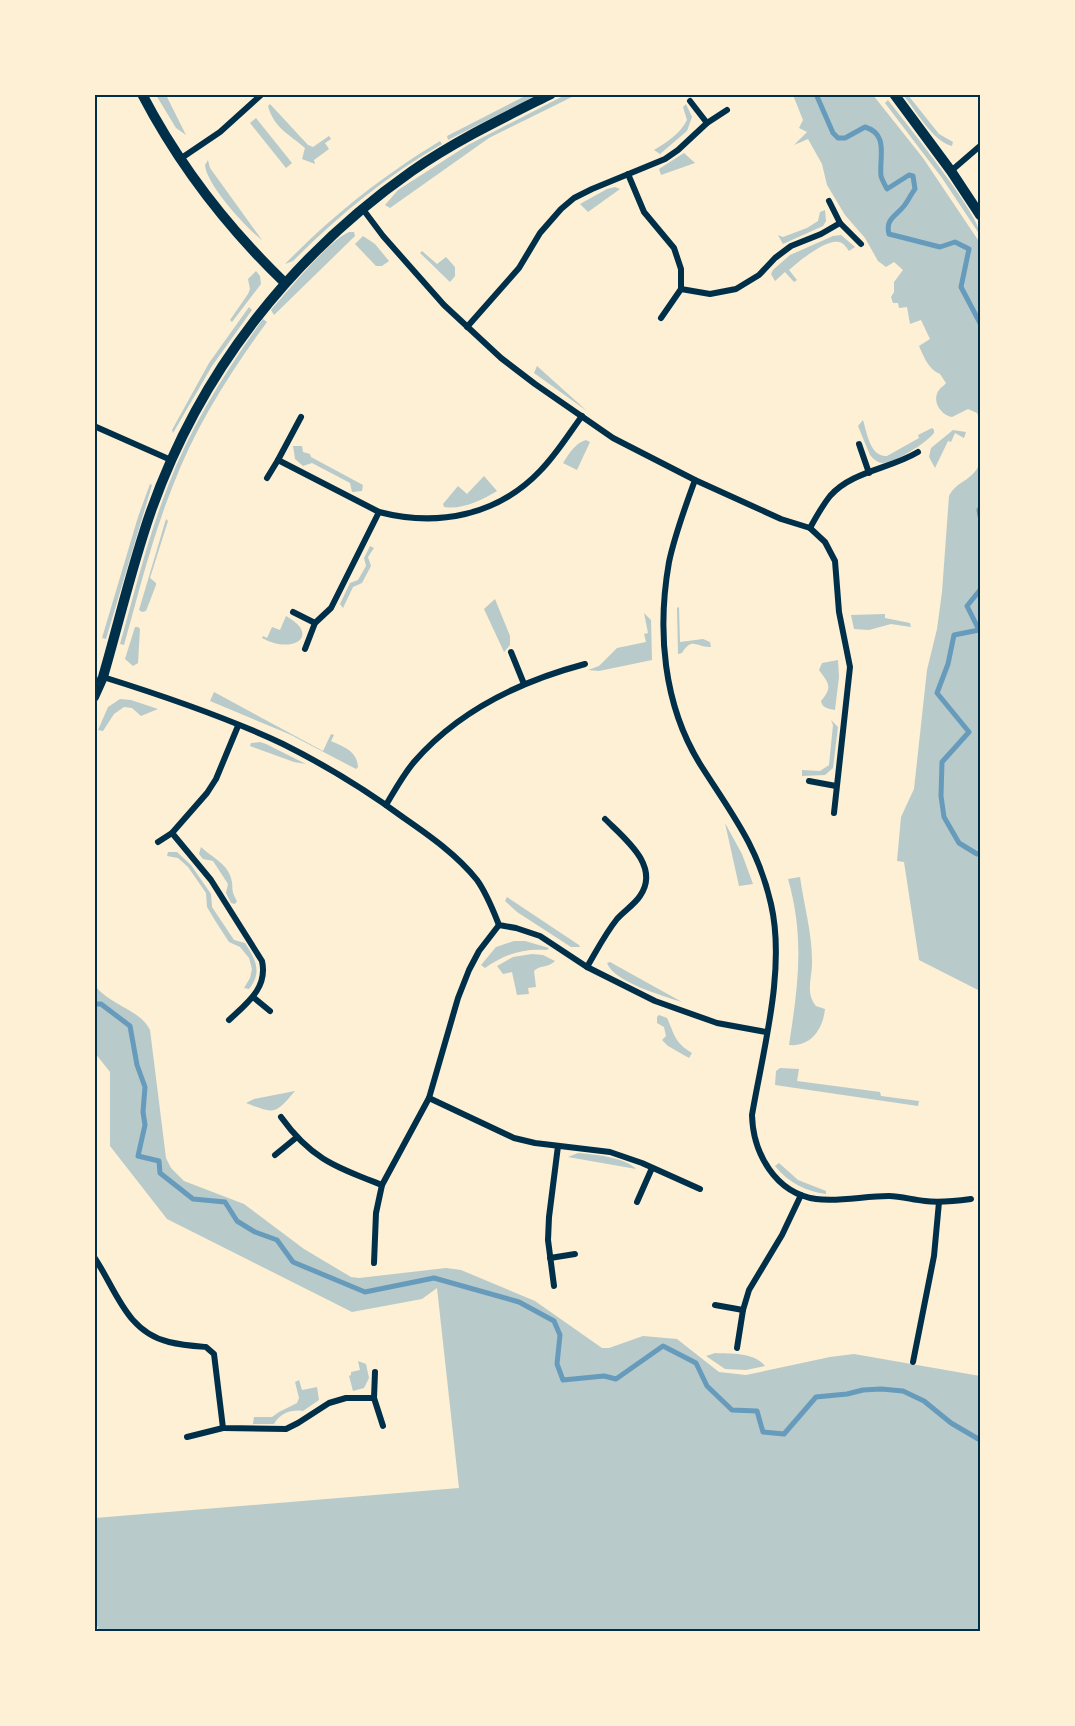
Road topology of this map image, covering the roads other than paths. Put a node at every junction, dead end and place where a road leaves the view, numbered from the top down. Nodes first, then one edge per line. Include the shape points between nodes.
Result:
1 (142, 94) edge
2 (262, 94) edge
3 (551, 94) edge
4 (894, 94) edge
5 (690, 101) dead end
6 (727, 110) dead end
7 (707, 123) junction
8 (981, 146) edge
9 (180, 159) junction
10 (951, 171) junction
11 (628, 174) junction
12 (828, 201) dead end
13 (362, 208) junction
14 (981, 215) edge
15 (840, 223) junction
16 (861, 244) dead end
17 (284, 282) junction
18 (681, 289) junction
19 (661, 318) dead end
20 (467, 327) junction
21 (582, 416) junction
22 (302, 417) dead end
23 (94, 426) edge
24 (859, 444) dead end
25 (918, 452) dead end
26 (171, 460) junction
27 (278, 460) junction
28 (869, 473) junction
29 (267, 478) dead end
30 (695, 480) junction
31 (379, 512) junction
32 (810, 528) junction
33 (293, 612) dead end
34 (315, 623) junction
35 (304, 649) dead end
36 (511, 652) dead end
37 (585, 664) dead end
38 (103, 677) junction
39 (524, 684) junction
40 (94, 697) edge
41 (238, 726) junction
42 (809, 781) dead end
43 (836, 786) junction
44 (386, 805) junction
45 (834, 813) dead end
46 (604, 819) dead end
47 (172, 832) junction
48 (158, 842) dead end
49 (499, 925) junction
50 (587, 967) junction
51 (253, 997) junction
52 (270, 1011) dead end
53 (229, 1020) dead end
54 (766, 1032) junction
55 (429, 1098) junction
56 (281, 1117) dead end
57 (297, 1137) junction
58 (558, 1146) junction
59 (275, 1155) dead end
60 (652, 1168) junction
61 (382, 1185) junction
62 (700, 1189) dead end
63 (801, 1195) junction
64 (971, 1199) dead end
65 (637, 1202) dead end
66 (939, 1202) junction
67 (575, 1254) dead end
68 (94, 1257) edge
69 (550, 1257) junction
70 (374, 1263) dead end
71 (554, 1286) dead end
72 (715, 1305) dead end
73 (742, 1310) junction
74 (737, 1348) dead end
75 (913, 1362) dead end
76 (375, 1372) dead end
77 (374, 1398) junction
78 (383, 1426) dead end
79 (223, 1428) junction
80 (187, 1437) dead end

1 - 9 street
2 - 9 street via 220,132
3 - 13 street via 437,155
4 - 10 street
5 - 7 street
6 - 7 street
7 - 11 street via 671,155
8 - 10 street
9 - 17 street via 216,208
10 - 14 street
11 - 18 street via 644,212 677,253
11 - 20 street via 574,198 556,214 519,268
12 - 15 street
13 - 17 street
13 - 20 street
15 - 16 street
15 - 18 street via 782,252 759,275 736,289 710,294
17 - 26 street via 222,365
18 - 19 street
20 - 21 street via 526,378
21 - 30 street via 613,438
21 - 31 street via 540,472 494,505 447,519 413,519
22 - 27 street
23 - 26 street
24 - 28 street
25 - 28 street
26 - 38 street via 151,511
27 - 29 street
27 - 31 street
28 - 32 street via 839,488
30 - 32 street
30 - 54 street via 669,562 665,664 687,739 744,831 772,906 776,947 774,990
31 - 34 street via 331,608
32 - 43 street via 825,542 835,561 839,612 850,667
33 - 34 street
34 - 35 street
36 - 39 street
37 - 39 street
38 - 40 street
38 - 41 street
39 - 44 street via 471,714 436,742 415,761
41 - 44 street via 317,762
41 - 47 street via 216,779
42 - 43 street
43 - 45 street
44 - 49 street via 468,870 484,891
46 - 50 street via 639,855 647,880 639,898 609,930
47 - 48 street
47 - 51 street via 211,880 262,961 262,982
49 - 50 street via 540,936
49 - 55 street via 479,951 458,998
50 - 54 street via 700,1018
51 - 52 street
51 - 53 street
54 - 63 street via 752,1115 754,1139 774,1175
55 - 58 street via 514,1138
55 - 61 street
56 - 57 street
57 - 59 street
57 - 61 street via 326,1162
58 - 60 street via 610,1152
58 - 69 street via 549,1217
60 - 62 street
60 - 65 street
61 - 70 street via 375,1213
63 - 66 street via 827,1200 890,1196
63 - 73 street
64 - 66 street
66 - 75 street via 934,1256
67 - 69 street
68 - 79 street via 122,1307 137,1325 167,1342 211,1350
69 - 71 street
72 - 73 street
73 - 74 street
76 - 77 street
77 - 78 street
77 - 79 street via 329,1402 286,1429
79 - 80 street

